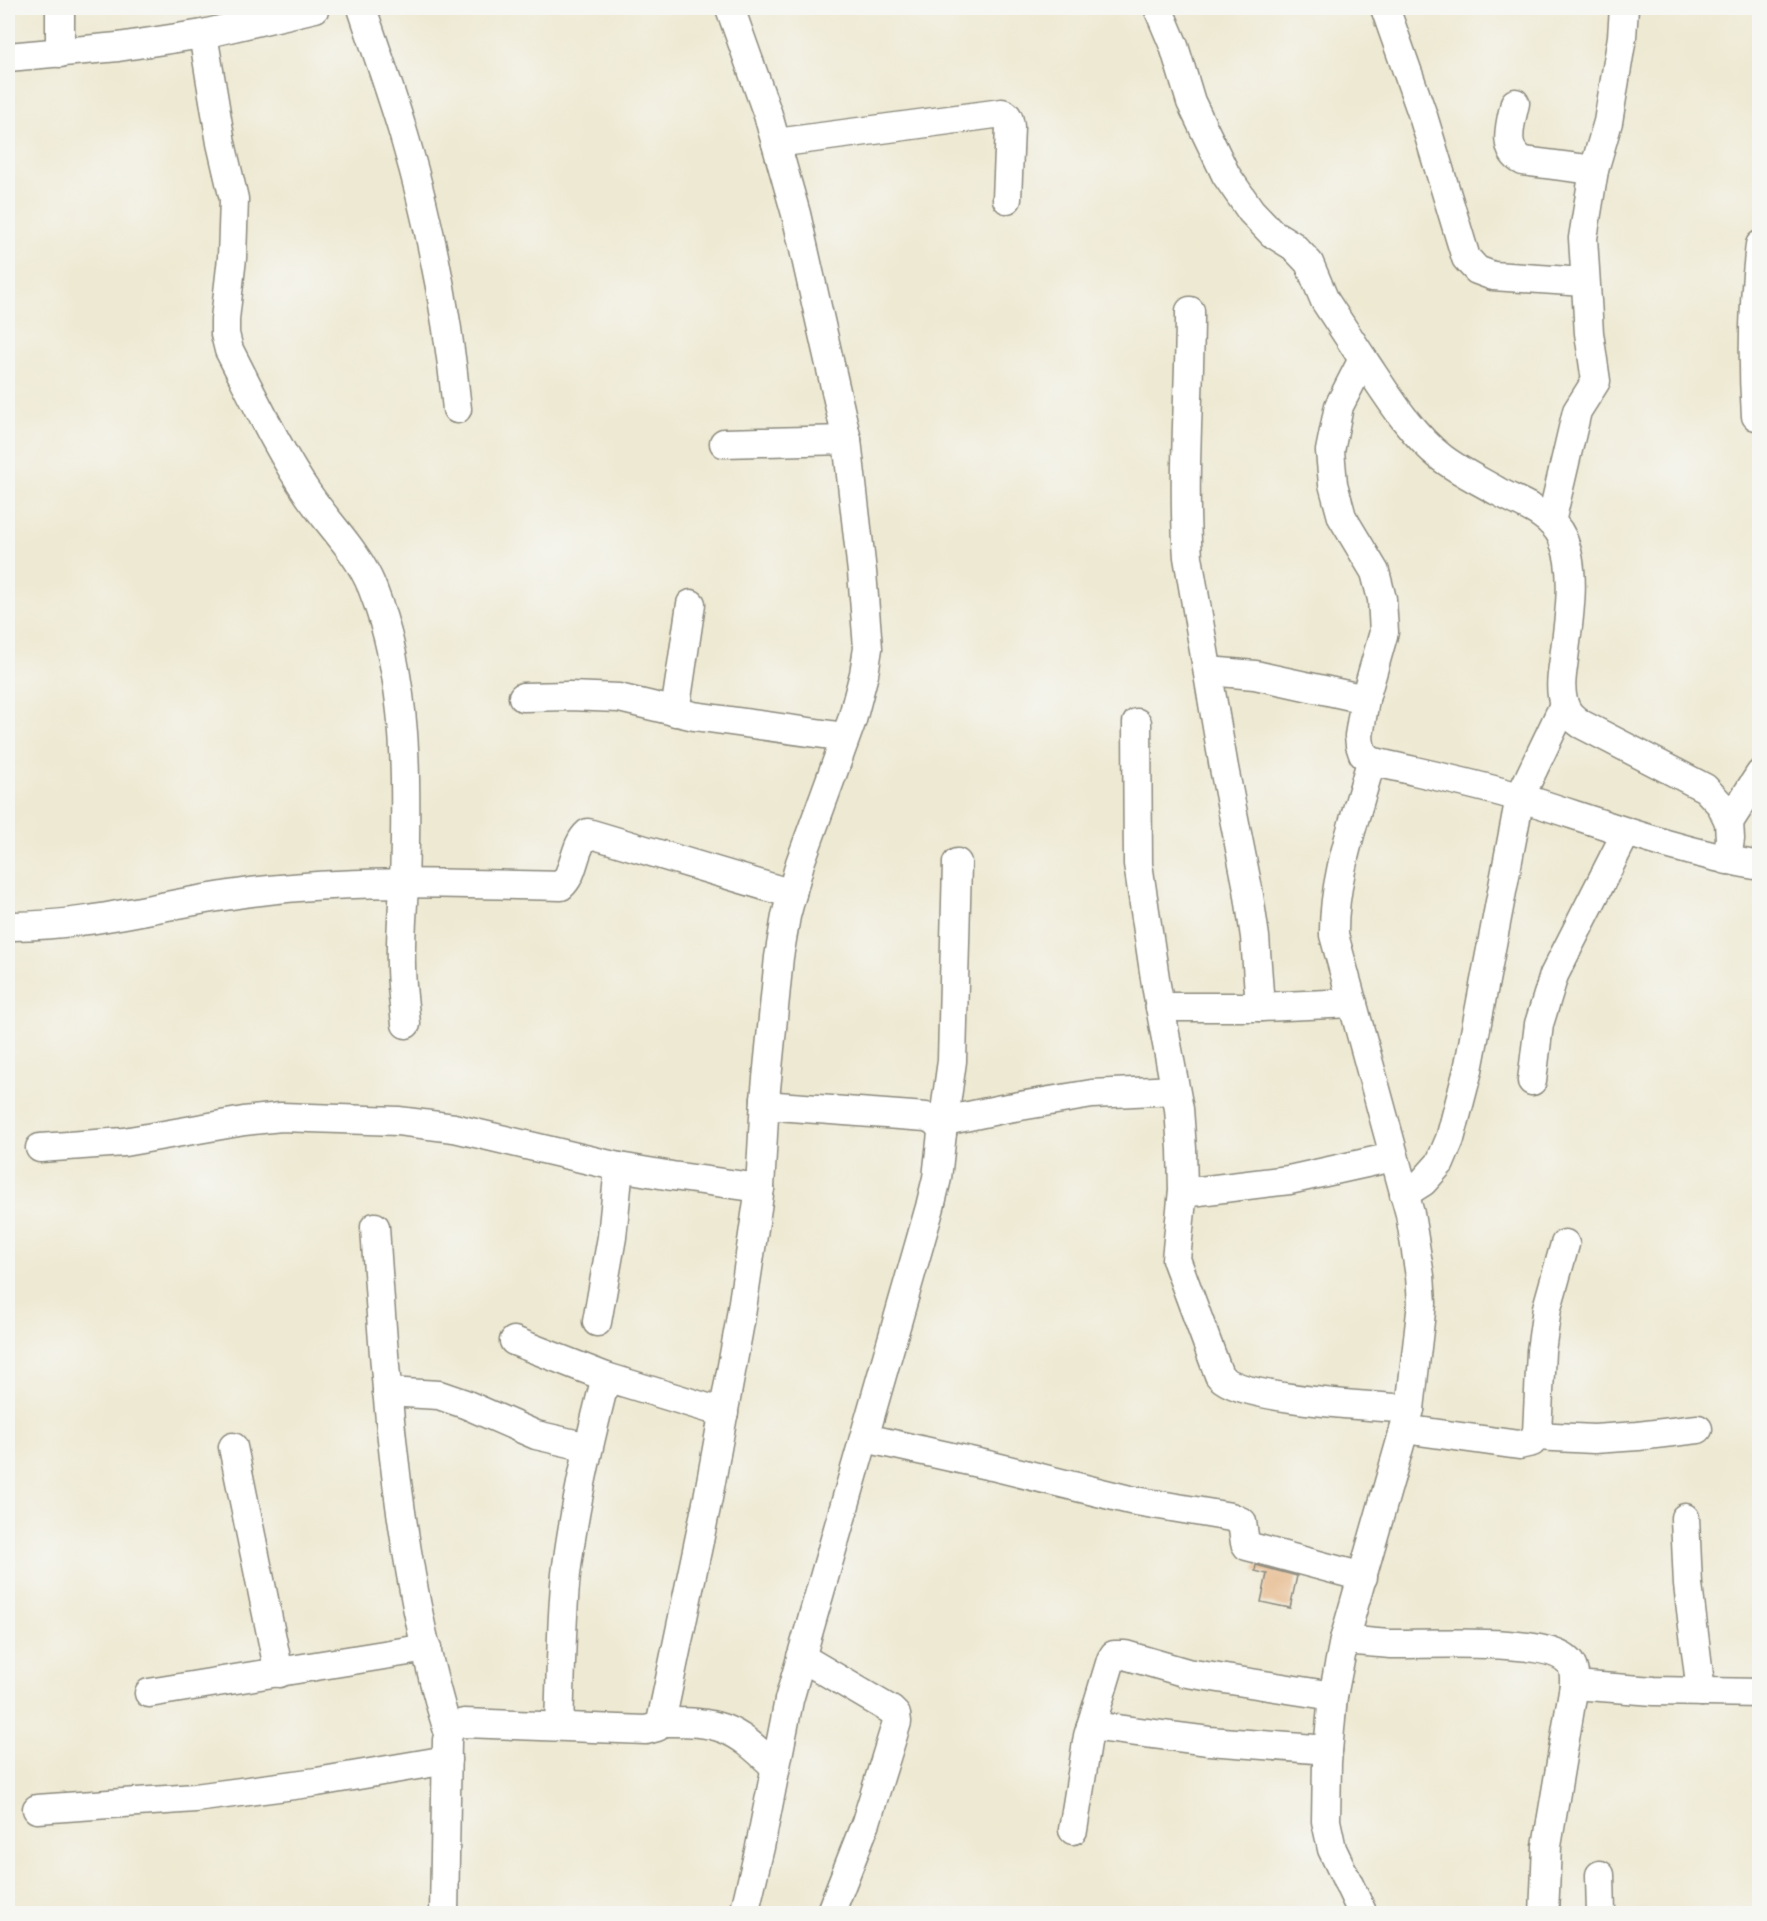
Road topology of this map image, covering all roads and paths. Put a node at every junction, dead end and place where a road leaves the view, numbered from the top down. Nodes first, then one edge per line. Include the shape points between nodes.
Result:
1 (60, 8) edge
2 (315, 8) edge
3 (362, 8) edge
4 (730, 8) edge
5 (1158, 8) edge
6 (1385, 8) edge
7 (1624, 8) edge
8 (203, 34) junction
9 (60, 53) junction
10 (8, 57) edge
11 (1515, 104) dead end
12 (776, 143) junction
13 (1594, 170) junction
14 (1007, 199) dead end
15 (1760, 245) edge
16 (1586, 282) junction
17 (1190, 311) dead end
18 (1756, 337) edge
19 (1363, 359) junction
20 (457, 409) dead end
21 (1756, 416) dead end
22 (847, 440) junction
23 (724, 442) dead end
24 (1551, 522) junction
25 (692, 604) dead end
26 (1208, 671) junction
27 (523, 697) dead end
28 (1365, 699) junction
29 (1564, 705) junction
30 (675, 712) junction
31 (1137, 723) dead end
32 (845, 737) junction
33 (1371, 761) junction
34 (1760, 774) edge
35 (1520, 797) junction
36 (1729, 822) junction
37 (1626, 833) junction
38 (1727, 860) junction
39 (957, 863) dead end
40 (1760, 866) edge
41 (404, 884) junction
42 (792, 894) junction
43 (8, 927) edge
44 (1353, 1003) junction
45 (1160, 1007) junction
46 (1260, 1007) junction
47 (406, 1024) dead end
48 (1532, 1082) dead end
49 (1175, 1090) junction
50 (765, 1099) junction
51 (944, 1127) junction
52 (40, 1148) dead end
53 (1393, 1156) junction
54 (619, 1167) junction
55 (760, 1188) junction
56 (1183, 1193) junction
57 (1404, 1194) junction
58 (375, 1227) dead end
59 (1565, 1244) dead end
60 (597, 1322) dead end
61 (514, 1341) dead end
62 (606, 1377) junction
63 (387, 1392) junction
64 (724, 1413) junction
65 (1407, 1419) junction
66 (1698, 1429) dead end
67 (1535, 1436) junction
68 (865, 1438) junction
69 (233, 1447) dead end
70 (588, 1447) junction
71 (1685, 1518) dead end
72 (1363, 1577) junction
73 (1344, 1640) junction
74 (427, 1648) junction
75 (801, 1657) junction
76 (279, 1673) junction
77 (1574, 1685) junction
78 (1701, 1692) junction
79 (149, 1693) dead end
80 (1760, 1693) edge
81 (1333, 1696) junction
82 (661, 1722) junction
83 (559, 1725) junction
84 (1091, 1726) junction
85 (448, 1731) junction
86 (1328, 1750) junction
87 (447, 1760) junction
88 (775, 1767) junction
89 (37, 1809) dead end
90 (1073, 1830) dead end
91 (1600, 1875) dead end
92 (444, 1914) edge
93 (744, 1914) edge
94 (830, 1914) edge
95 (1363, 1914) edge
96 (1544, 1914) edge
97 (1601, 1914) edge

1 - 9 street
2 - 8 street
3 - 20 street via 405,139 431,244 447,324
4 - 12 street
5 - 19 street via 1191,102 1226,175 1251,211 1309,263 1325,301
6 - 16 street via 1466,258 1477,270 1493,276
7 - 13 street via 1608,122
8 - 9 street
8 - 41 street via 234,199 225,334 229,350 270,429 309,495 355,555 384,620 401,699
9 - 10 street
11 - 13 street via 1509,133 1516,157
12 - 14 street via 1002,113 1009,118 1010,127
12 - 22 street
13 - 16 street via 1583,238
15 - 18 street
16 - 24 street via 1596,381 1577,411
17 - 26 street via 1185,523 1192,590
18 - 21 street
19 - 24 street via 1398,410 1441,457
19 - 28 street via 1339,406 1330,451 1342,517 1375,572 1382,598 1384,632
22 - 23 street
22 - 32 street via 868,648
24 - 29 street via 1569,558 1570,602 1561,691
25 - 30 street
26 - 28 street via 1255,675
26 - 46 street via 1248,889
27 - 30 street via 619,698
28 - 33 street via 1360,745
29 - 35 street
29 - 36 street via 1581,724 1705,788 1721,805
30 - 32 street
31 - 45 street via 1138,864
32 - 42 street
33 - 35 street
33 - 44 street via 1333,916 1338,953
34 - 36 street
35 - 37 street
35 - 57 street via 1468,1070 1450,1139 1440,1163 1423,1182
36 - 38 street
37 - 38 street
37 - 48 street via 1554,975 1539,1024
38 - 40 street
39 - 51 street via 952,1061
41 - 42 street via 561,886 585,836 593,833
41 - 43 street via 260,891 40,927
41 - 47 street via 401,968
42 - 50 street via 779,957
44 - 46 street
44 - 53 street
45 - 46 street
45 - 49 street
49 - 51 street via 1092,1094 1002,1109
49 - 56 street
50 - 51 street via 777,1106 926,1117
50 - 55 street
51 - 68 street via 930,1207
52 - 54 street via 124,1142 272,1118 331,1118 431,1124
53 - 56 street via 1289,1180
53 - 57 street
54 - 55 street
54 - 60 street
55 - 64 street
56 - 65 street via 1176,1259 1223,1380 1251,1391
57 - 65 street via 1422,1303
58 - 63 street
59 - 67 street via 1547,1308
61 - 62 street
62 - 64 street
62 - 70 street
63 - 70 street via 440,1395 536,1435
63 - 74 street via 396,1477
64 - 82 street
65 - 67 street via 1519,1445 1532,1442
65 - 72 street
66 - 67 street via 1594,1438
68 - 72 street via 1130,1500 1231,1517 1242,1522 1247,1546
68 - 75 street
69 - 76 street
70 - 83 street via 566,1575
71 - 78 street via 1689,1596
72 - 73 street
73 - 77 street via 1390,1644 1472,1642 1538,1649 1570,1663
73 - 81 street
74 - 76 street
74 - 85 street
75 - 88 street
75 - 94 street via 891,1710 897,1722 866,1822
76 - 79 street
77 - 78 street
77 - 96 street via 1548,1846
78 - 80 street
81 - 84 street via 1187,1673 1120,1654 1111,1660
81 - 86 street
82 - 83 street via 646,1730
82 - 88 street via 718,1726 753,1745
83 - 85 street via 464,1723
84 - 86 street via 1209,1741
84 - 90 street
85 - 87 street
86 - 95 street via 1328,1835
87 - 89 street via 195,1798
87 - 92 street
88 - 93 street
91 - 97 street

